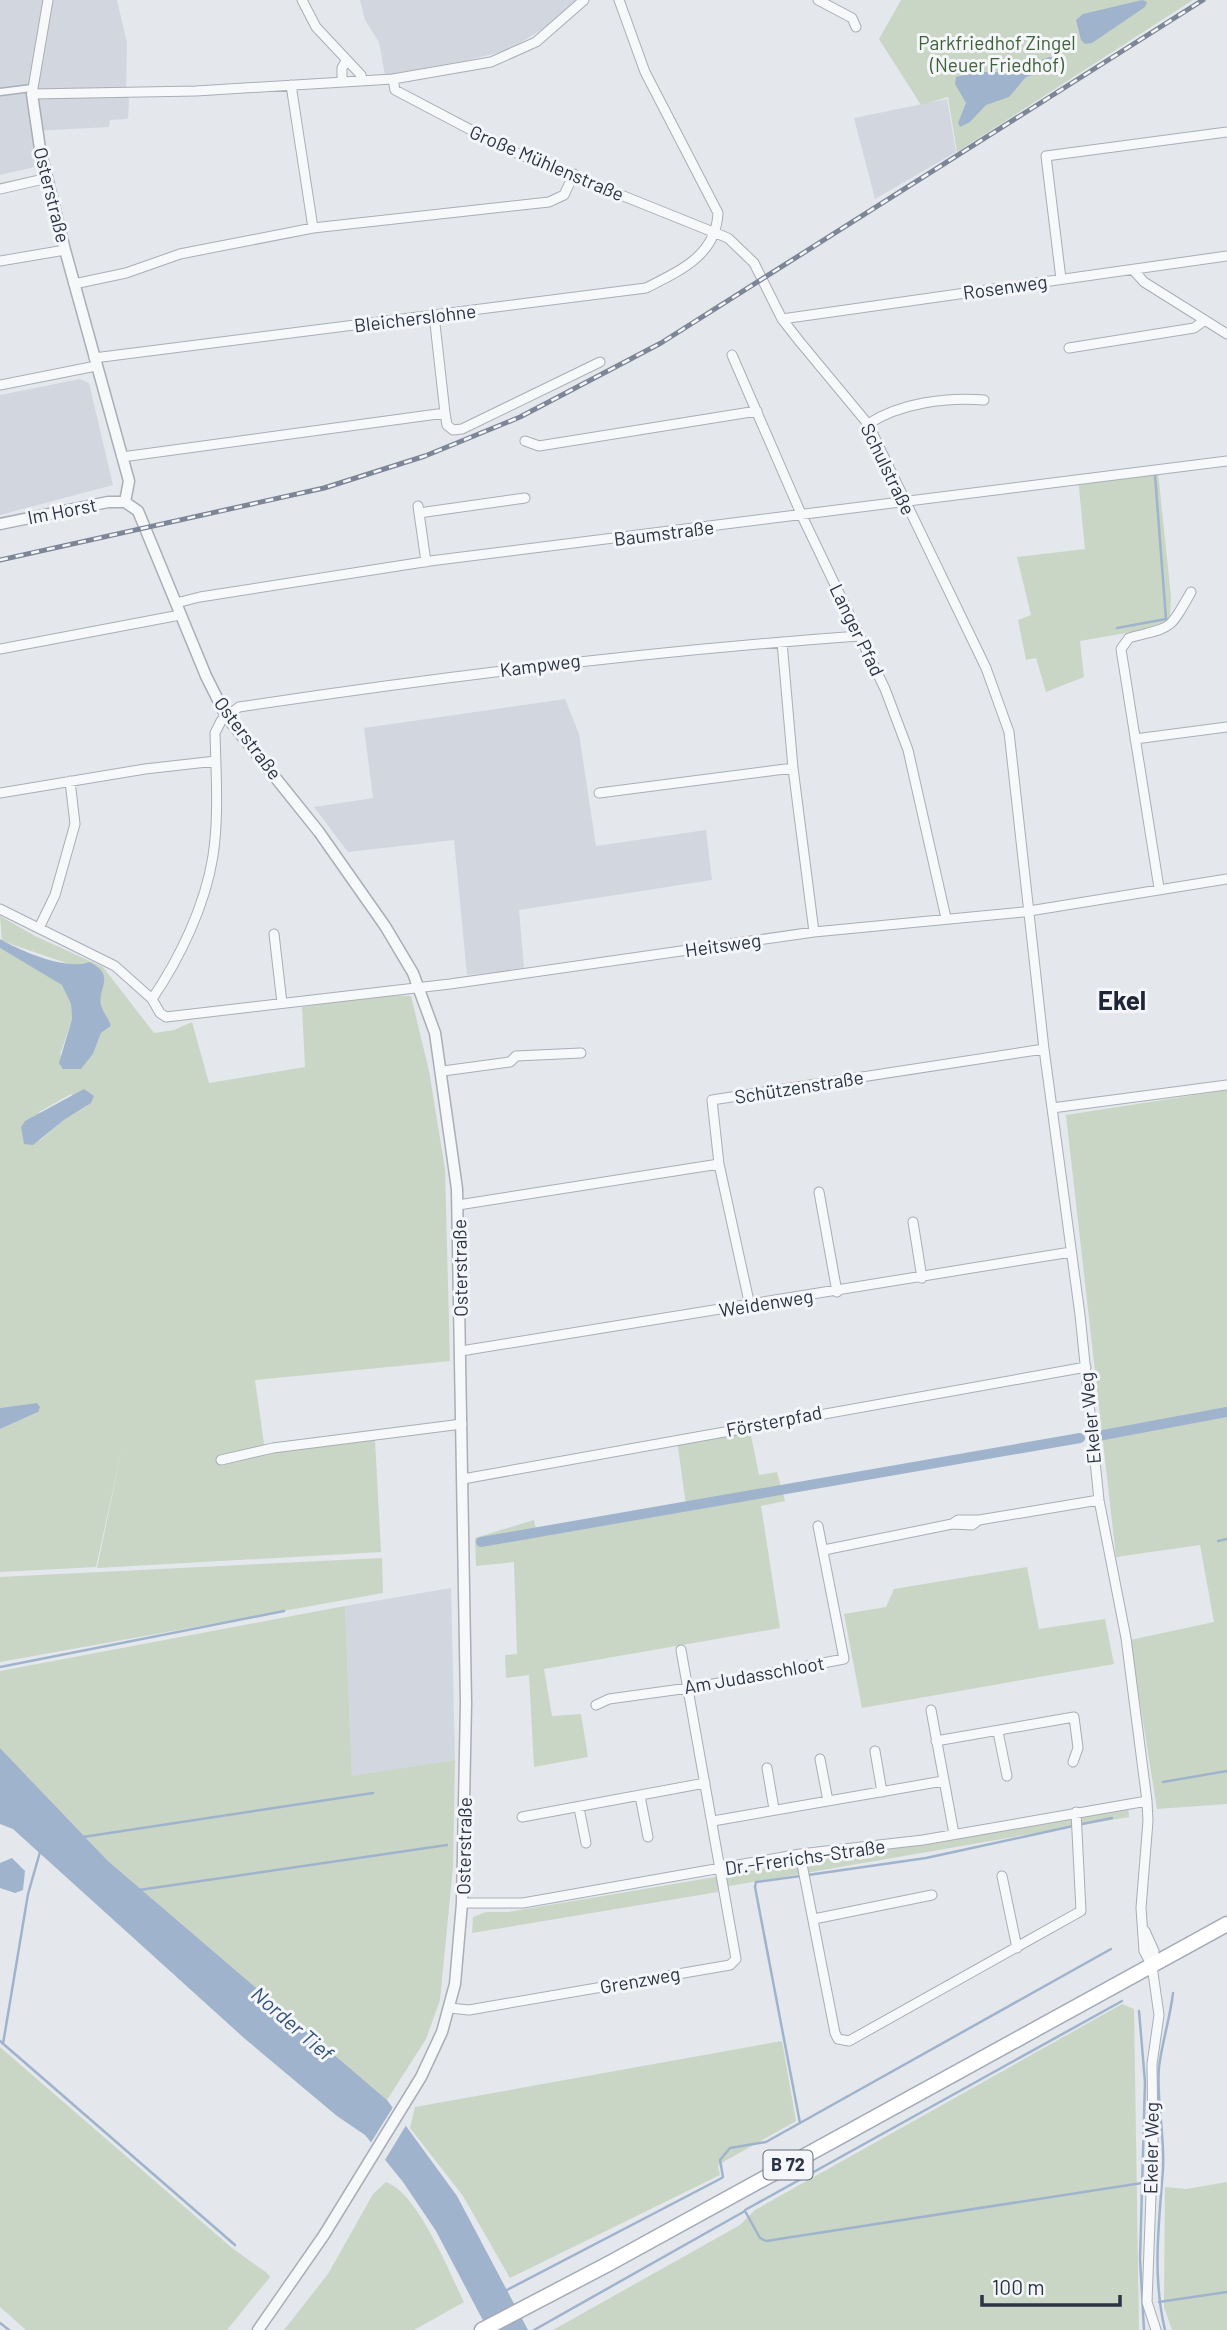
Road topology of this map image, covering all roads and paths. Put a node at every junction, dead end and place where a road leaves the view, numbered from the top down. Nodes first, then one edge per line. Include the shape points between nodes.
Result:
1 (48, 0) edge
2 (302, 0) edge
3 (584, 0) edge
4 (619, 0) edge
5 (818, 0) edge
6 (856, 27) dead end
7 (346, 61) junction
8 (393, 79) junction
9 (362, 80) junction
10 (342, 82) junction
11 (291, 85) junction
12 (32, 91) junction
13 (0, 92) edge
14 (1227, 132) edge
15 (574, 174) junction
16 (48, 178) junction
17 (0, 188) edge
18 (313, 228) junction
19 (714, 232) junction
20 (65, 250) junction
21 (1227, 256) edge
22 (0, 261) edge
23 (1134, 271) junction
24 (1061, 279) junction
25 (74, 284) junction
26 (434, 316) junction
27 (782, 318) junction
28 (1205, 320) junction
29 (1227, 334) edge
30 (1069, 348) dead end
31 (732, 355) dead end
32 (95, 362) junction
33 (600, 362) dead end
34 (0, 385) edge
35 (984, 400) dead end
36 (757, 411) junction
37 (445, 413) junction
38 (868, 424) junction
39 (525, 441) dead end
40 (122, 457) junction
41 (1227, 461) edge
42 (526, 498) dead end
43 (903, 501) junction
44 (125, 502) junction
45 (802, 516) junction
46 (0, 524) edge
47 (426, 562) junction
48 (1191, 592) dead end
49 (176, 603) junction
50 (180, 615) junction
51 (859, 636) junction
52 (782, 642) junction
53 (0, 649) edge
54 (226, 716) junction
55 (1227, 727) edge
56 (1135, 739) junction
57 (216, 761) junction
58 (793, 768) junction
59 (70, 781) junction
60 (0, 793) edge
61 (598, 793) dead end
62 (1227, 879) edge
63 (1159, 888) junction
64 (0, 909) edge
65 (1028, 911) junction
66 (946, 918) junction
67 (39, 929) junction
68 (814, 932) junction
69 (274, 934) dead end
70 (419, 987) junction
71 (152, 999) junction
72 (282, 1003) junction
73 (1044, 1049) junction
74 (581, 1053) dead end
75 (443, 1071) junction
76 (1227, 1085) edge
77 (1052, 1108) junction
78 (719, 1164) junction
79 (819, 1192) dead end
80 (458, 1205) junction
81 (913, 1222) dead end
82 (1071, 1252) junction
83 (922, 1278) junction
84 (837, 1292) junction
85 (750, 1306) junction
86 (461, 1351) junction
87 (1086, 1367) junction
88 (462, 1424) junction
89 (220, 1460) dead end
90 (463, 1479) junction
91 (1099, 1500) junction
92 (818, 1526) dead end
93 (824, 1550) junction
94 (681, 1650) dead end
95 (688, 1688) junction
96 (596, 1705) dead end
97 (931, 1710) dead end
98 (998, 1732) junction
99 (936, 1741) junction
100 (875, 1751) dead end
101 (820, 1759) dead end
102 (1073, 1762) dead end
103 (767, 1768) dead end
104 (1007, 1776) dead end
105 (943, 1781) junction
106 (705, 1783) junction
107 (882, 1791) junction
108 (640, 1796) junction
109 (828, 1801) junction
110 (1147, 1801) junction
111 (579, 1808) junction
112 (774, 1810) junction
113 (1076, 1812) junction
114 (523, 1817) dead end
115 (713, 1821) junction
116 (954, 1834) junction
117 (648, 1837) dead end
118 (586, 1843) dead end
119 (800, 1854) junction
120 (722, 1868) junction
121 (1002, 1876) dead end
122 (932, 1895) dead end
123 (462, 1903) junction
124 (814, 1919) junction
125 (1227, 1924) edge
126 (1017, 1948) junction
127 (1152, 1966) junction
128 (450, 2008) junction
129 (258, 2330) edge
130 (482, 2330) edge
131 (1156, 2330) edge

1 - 12 street, Osterstraße
2 - 7 street via 316,27
3 - 8 street via 536,42 506,58
4 - 19 street via 645,72 716,208
5 - 6 street via 852,18
7 - 9 street
7 - 10 street
8 - 9 street
8 - 15 street, Große Mühlenstraße via 395,90 466,128
9 - 10 street
10 - 11 street
11 - 12 street
11 - 18 street
12 - 13 street
12 - 16 street, Osterstraße
14 - 24 street via 1046,156
15 - 18 street via 564,195 549,202
15 - 19 street, Große Mühlenstraße
16 - 17 street
16 - 20 street, Osterstraße
18 - 25 street via 180,254
19 - 26 street, Bleicherslohne via 698,258 646,288
19 - 27 street, Schulstraße via 744,251 764,279
20 - 22 street
20 - 25 street, Osterstraße
21 - 23 street, Rosenweg
23 - 24 street, Rosenweg
23 - 28 street
24 - 27 street, Rosenweg
25 - 32 street, Osterstraße
26 - 32 street, Bleicherslohne
26 - 37 street
27 - 38 street, Schulstraße
28 - 29 street
28 - 30 street via 1194,328
31 - 36 street, Langer Pfad
32 - 34 street, Bleicherslohne
32 - 40 street, Osterstraße
33 - 37 street via 462,429 447,425
35 - 38 street via 964,398 904,407
36 - 39 street via 539,446
36 - 45 street, Langer Pfad
37 - 40 street
38 - 43 street, Schulstraße
40 - 44 street, Osterstraße via 129,481
41 - 43 street, Baumstraße
42 - 47 street via 418,509
43 - 45 street, Baumstraße
43 - 65 street, Schulstraße via 1005,715
44 - 46 street, Im Horst
44 - 49 street, Osterstraße via 142,515
45 - 47 street, Baumstraße
45 - 51 street, Langer Pfad
47 - 49 street, Baumstraße
48 - 56 street via 1171,626 1129,638 1121,649
49 - 50 street, Osterstraße
50 - 53 street
50 - 54 street, Osterstraße
51 - 52 street, Kampweg
51 - 66 street, Langer Pfad via 886,689 908,750
52 - 54 street, Kampweg via 448,676 239,707
52 - 58 street
54 - 57 street via 215,733
54 - 70 street, Osterstraße via 329,846 385,926
55 - 56 street
56 - 63 street
57 - 59 street
57 - 71 street via 213,857 185,940
58 - 61 street
58 - 68 street
59 - 60 street
59 - 67 street via 75,824 55,894
62 - 63 street, Heitsweg
63 - 65 street, Heitsweg
64 - 67 street
65 - 66 street, Heitsweg
65 - 73 street, Ekeler Weg
66 - 68 street, Heitsweg
67 - 71 street via 115,966
68 - 70 street, Heitsweg
69 - 72 street
70 - 72 street, Heitsweg
70 - 75 street, Osterstraße
71 - 72 street, Heitsweg via 166,1017
73 - 77 street, Ekeler Weg
73 - 78 street, Schützenstraße via 712,1100
74 - 75 street via 516,1056 510,1062
75 - 80 street, Osterstraße
76 - 77 street
77 - 82 street, Ekeler Weg
78 - 80 street
78 - 85 street
79 - 84 street
80 - 86 street, Osterstraße
81 - 83 street
82 - 83 street, Weidenweg
82 - 87 street, Ekeler Weg
83 - 84 street, Weidenweg
84 - 85 street, Weidenweg
85 - 86 street, Weidenweg
86 - 88 street, Osterstraße
87 - 90 street, Försterpfad
87 - 91 street, Ekeler Weg
88 - 89 street via 273,1448
88 - 90 street, Osterstraße
90 - 123 street, Osterstraße via 466,1730
91 - 93 street
91 - 110 street, Ekeler Weg via 1126,1638
92 - 93 street, Am Judasschloot
93 - 95 street, Am Judasschloot via 844,1659
94 - 95 street
95 - 96 street, Am Judasschloot via 609,1699
95 - 106 street
97 - 99 street
98 - 99 street
98 - 102 street via 1074,1717 1078,1748
98 - 104 street
99 - 105 street
100 - 107 street
101 - 109 street
103 - 112 street
105 - 107 street
105 - 116 street
106 - 108 street
106 - 115 street
107 - 109 street
108 - 111 street
108 - 117 street
109 - 112 street
110 - 113 street, Dr.-Frerichs-Straße
110 - 127 street, Ekeler Weg via 1141,1901 1144,1951
111 - 114 street
111 - 118 street
112 - 115 street
113 - 116 street, Dr.-Frerichs-Straße
113 - 126 street via 1081,1911
115 - 120 street
116 - 119 street, Dr.-Frerichs-Straße
119 - 120 street, Dr.-Frerichs-Straße
119 - 124 street
120 - 123 street, Dr.-Frerichs-Straße via 523,1903
120 - 128 street, Grenzweg via 737,1952 730,1965 469,2010
121 - 126 street
122 - 124 street
123 - 128 street, Osterstraße
124 - 126 street via 835,2033 844,2041
125 - 127 main road, B 72
127 - 130 main road, B 72
127 - 131 street, Ekeler Weg via 1159,2015 1152,2064 1147,2302
128 - 129 street, Osterstraße via 431,2059 402,2110

